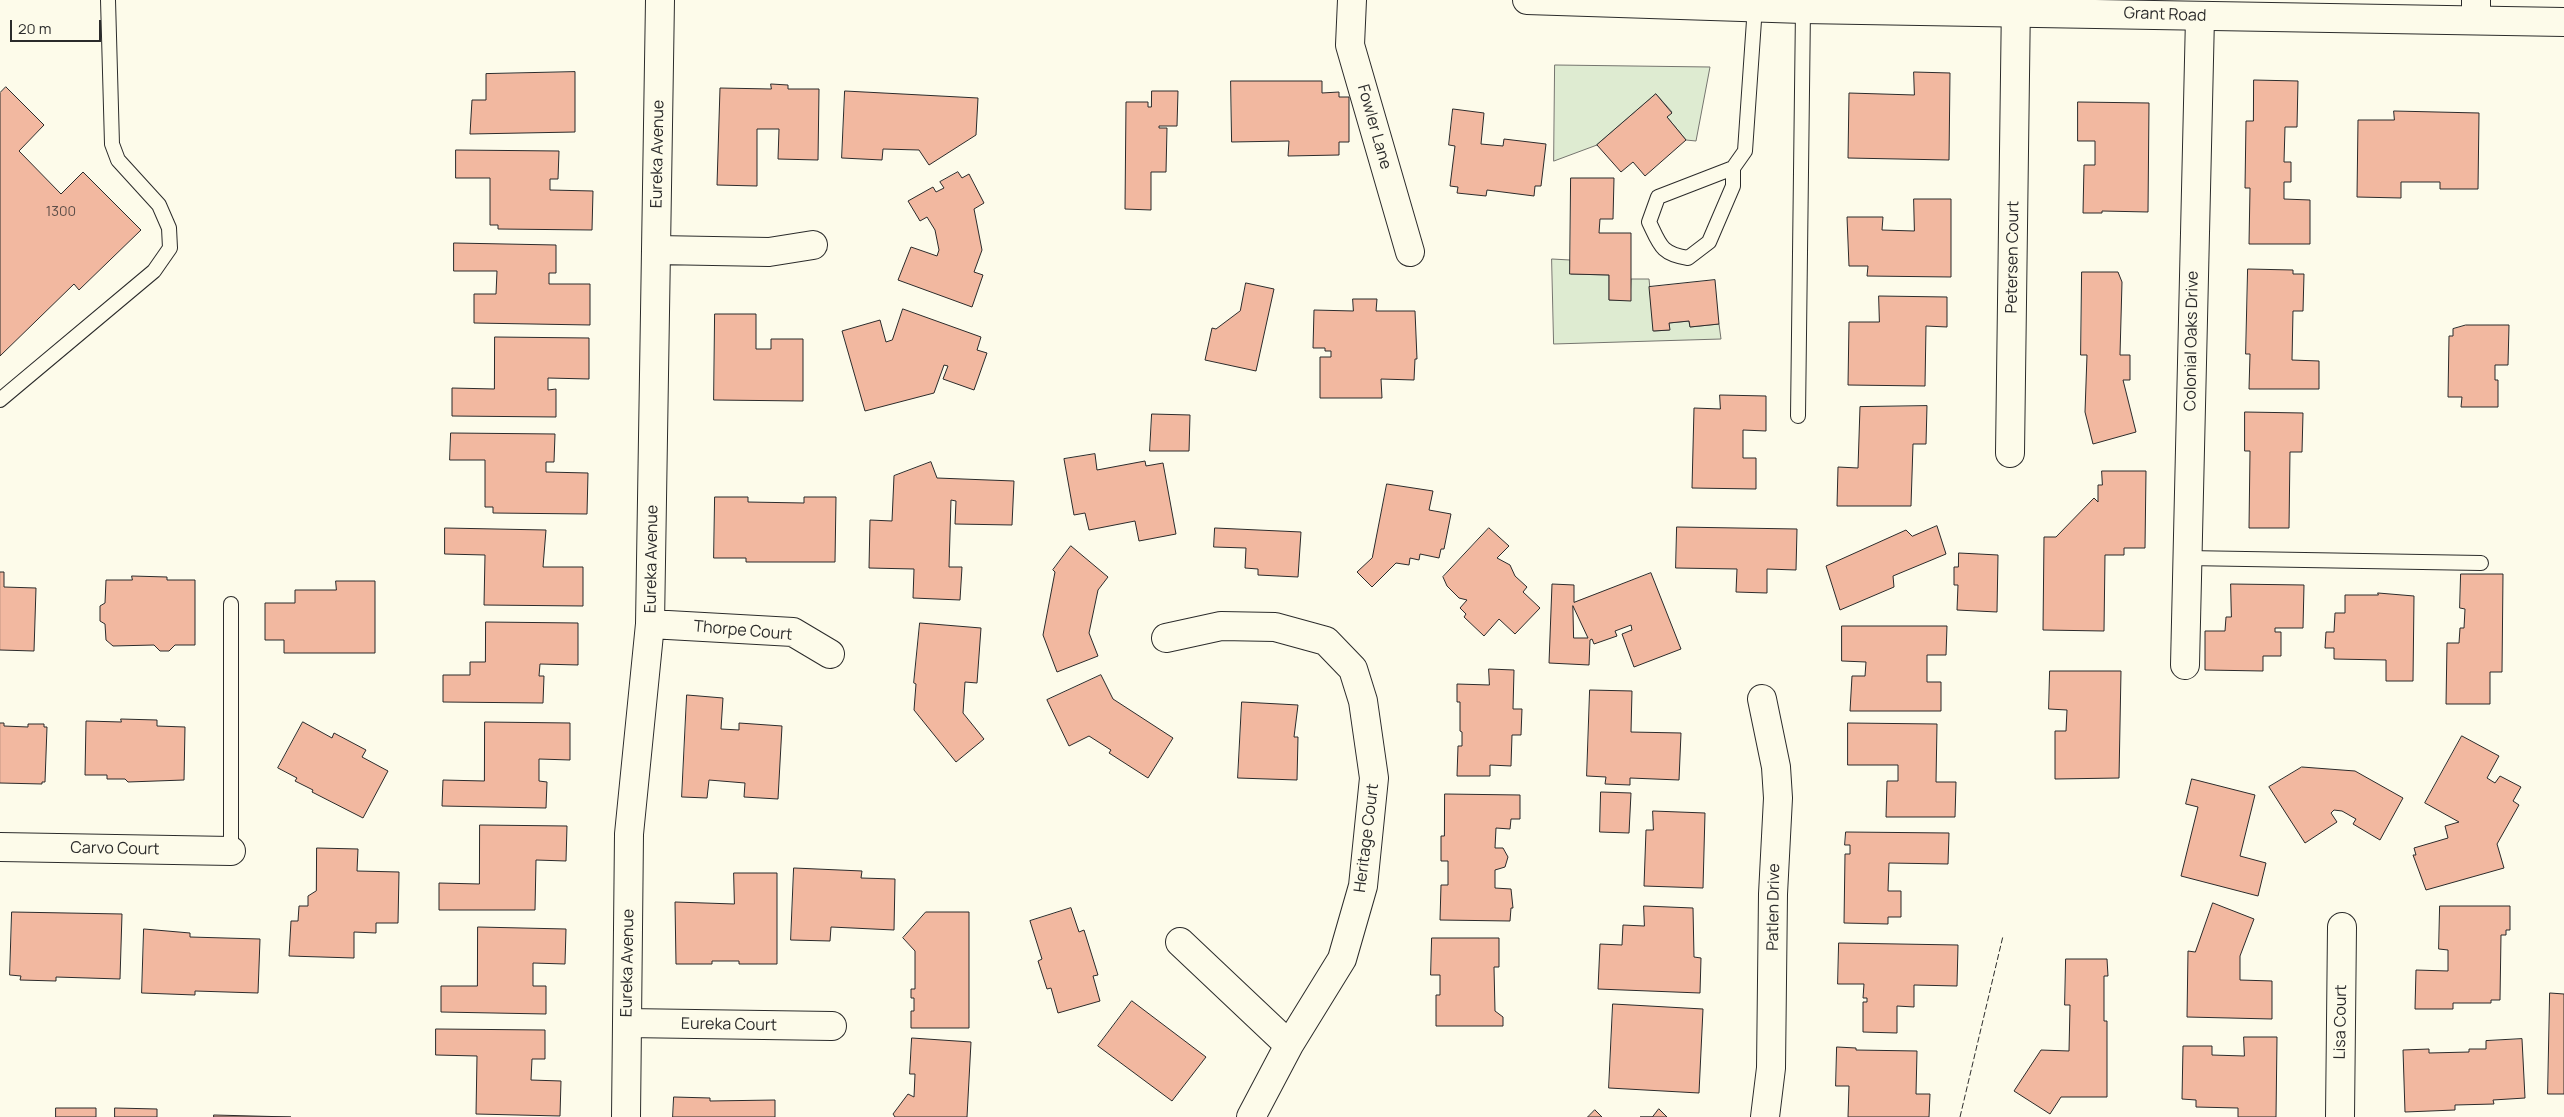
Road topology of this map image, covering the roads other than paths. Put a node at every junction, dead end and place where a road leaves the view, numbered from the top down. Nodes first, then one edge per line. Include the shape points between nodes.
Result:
1 (108, 0) edge
2 (660, 0) edge
3 (1352, 0) edge
4 (1527, 0) edge
5 (1756, 6) junction
6 (2016, 6) edge
7 (1803, 9) junction
8 (2476, 10) edge
9 (2200, 17) junction
10 (2564, 22) edge
11 (1733, 168) junction
12 (813, 245) dead end
13 (657, 250) junction
14 (1410, 252) dead end
15 (0, 400) edge
16 (1798, 416) dead end
17 (2010, 453) dead end
18 (2187, 558) junction
19 (2481, 563) dead end
20 (231, 604) dead end
21 (650, 624) junction
22 (1166, 638) dead end
23 (830, 654) dead end
24 (2185, 665) dead end
25 (1762, 699) dead end
26 (0, 847) edge
27 (231, 851) joint
28 (2342, 927) dead end
29 (1180, 942) dead end
30 (627, 1023) junction
31 (832, 1026) dead end
32 (1289, 1045) junction
33 (626, 1117) edge
34 (1251, 1117) edge
35 (1765, 1117) edge
36 (2340, 1117) edge

1 - 15 lane via 112,144 118,160 159,205 170,228 170,248 154,271
2 - 13 street, Eureka Avenue
3 - 14 street, Fowler Lane via 1350,46
4 - 5 street, Grant Road
5 - 7 street, Grant Road
5 - 11 lane via 1745,151
6 - 7 street, Grant Road
6 - 9 street, Grant Road
6 - 17 street, Petersen Court
7 - 16 lane
8 - 9 street, Grant Road
8 - 10 street, Grant Road
9 - 18 street, Colonial Oaks Drive
11 - 11 lane via 1658,197 1649,222 1662,250 1688,258 1709,242 1733,186
12 - 13 street via 770,252
13 - 21 street, Eureka Avenue
18 - 19 lane
18 - 24 street, Colonial Oaks Drive
20 - 27 lane
21 - 23 street, Thorpe Court via 793,632
21 - 30 street, Eureka Avenue via 630,834
22 - 32 street, Heritage Court via 1221,626 1275,627 1326,640 1354,668 1363,701 1374,778 1363,886 1342,959
25 - 35 street, Patlen Drive via 1776,766 1778,798 1771,1068
26 - 27 street, Carvo Court
28 - 36 street, Lisa Court
29 - 32 street
30 - 31 street, Eureka Court
30 - 33 street, Eureka Avenue
32 - 34 street, Heritage Court

